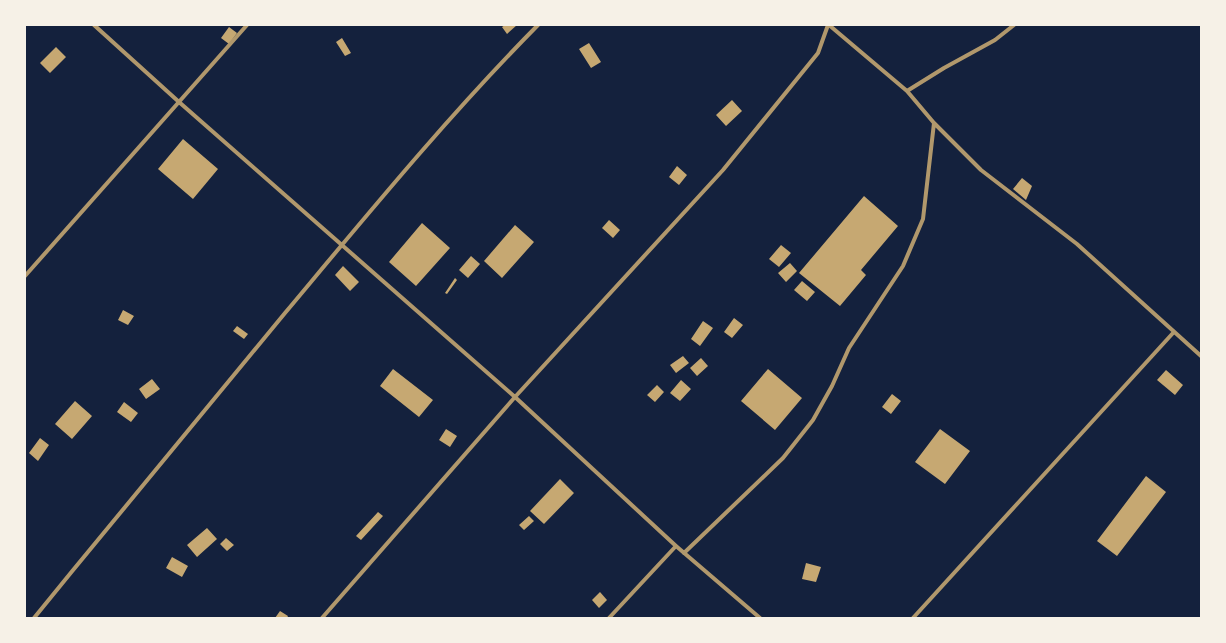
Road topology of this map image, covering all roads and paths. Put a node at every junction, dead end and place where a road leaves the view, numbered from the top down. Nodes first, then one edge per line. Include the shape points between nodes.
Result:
1 (94, 25) edge
2 (247, 25) edge
3 (538, 25) edge
4 (828, 25) edge
5 (1014, 25) edge
6 (907, 91) junction
7 (179, 102) junction
8 (934, 123) junction
9 (342, 245) junction
10 (25, 276) edge
11 (1173, 333) junction
12 (1201, 356) edge
13 (515, 398) junction
14 (676, 546) junction
15 (684, 553) junction
16 (34, 618) edge
17 (322, 618) edge
18 (609, 618) edge
19 (760, 618) edge
20 (913, 618) edge

1 - 7 street
2 - 7 street
3 - 9 street via 486,77
4 - 6 street
4 - 13 street via 818,54 723,170
5 - 6 street via 994,40
6 - 8 street
7 - 9 street
7 - 10 street
8 - 11 street via 980,170 1076,244
8 - 15 street via 923,219 903,266 849,348 813,420 783,458
9 - 13 street
9 - 16 street
11 - 12 street
11 - 20 street
13 - 14 street
13 - 17 street
14 - 15 street
14 - 18 street
15 - 19 street

